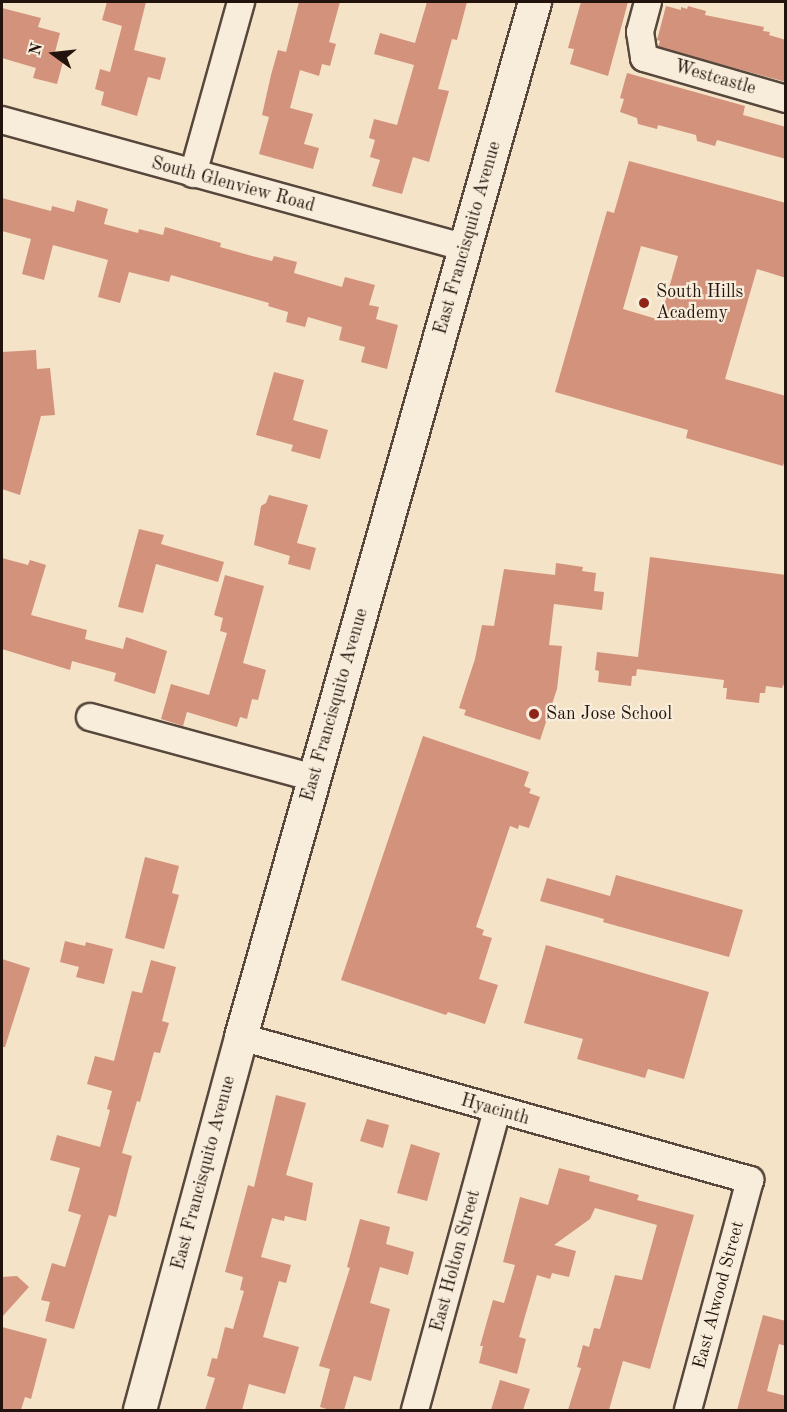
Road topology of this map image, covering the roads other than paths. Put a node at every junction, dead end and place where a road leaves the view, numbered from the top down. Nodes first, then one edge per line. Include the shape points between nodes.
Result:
1 (241, 2) edge
2 (535, 2) edge
3 (648, 2) edge
4 (786, 99) edge
5 (2, 120) edge
6 (193, 174) junction
7 (466, 248) junction
8 (90, 717) dead end
9 (315, 778) junction
10 (241, 1038) junction
11 (497, 1111) junction
12 (750, 1180) joint
13 (140, 1410) edge
14 (416, 1410) edge
15 (688, 1410) edge

1 - 6 street
2 - 7 street, East Francisquito Avenue
3 - 4 street, Westcastle via 640,32 644,58
5 - 6 street, South Glenview Road
6 - 7 street, South Glenview Road
7 - 9 street, East Francisquito Avenue
8 - 9 street
9 - 10 street, East Francisquito Avenue
10 - 11 street, Hyacinth
10 - 13 street, East Francisquito Avenue
11 - 12 street, Hyacinth
11 - 14 street, East Holton Street
12 - 15 street, East Alwood Street

